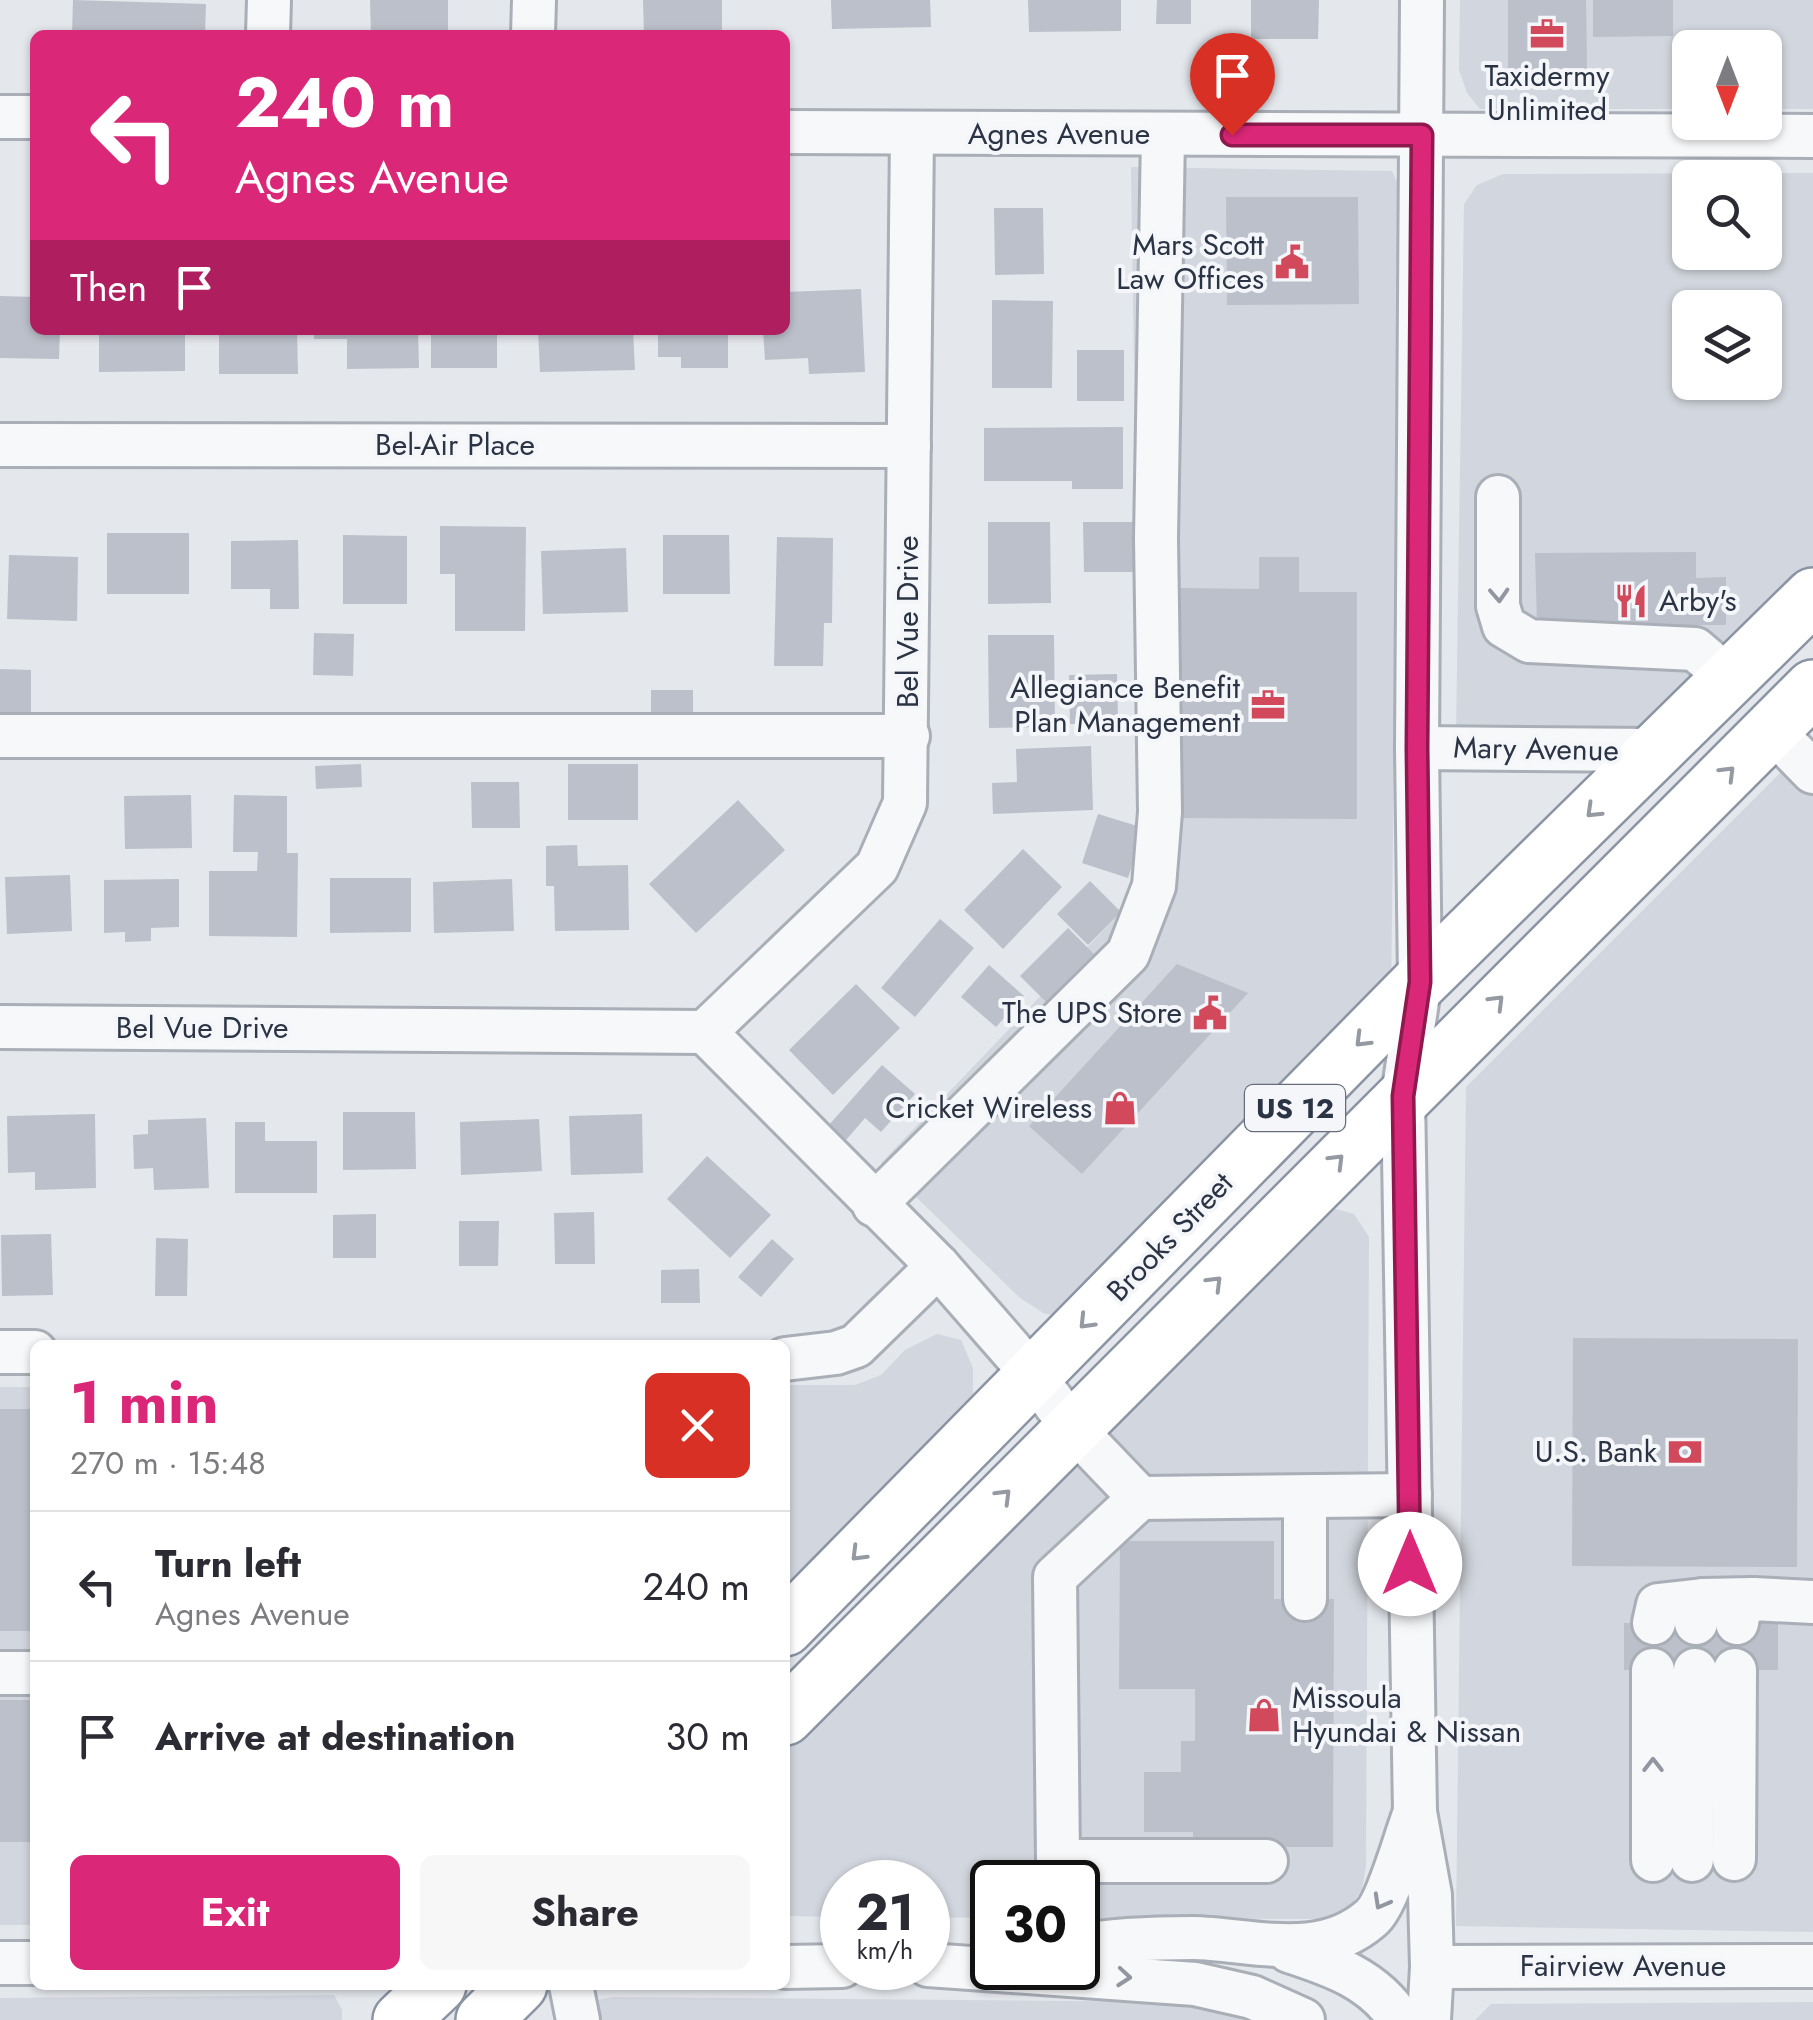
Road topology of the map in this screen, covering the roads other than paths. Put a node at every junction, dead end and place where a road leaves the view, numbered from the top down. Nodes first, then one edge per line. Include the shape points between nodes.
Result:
1 (269, 0) edge
2 (534, 0) edge
3 (1422, 0) edge
4 (268, 30) edge
5 (533, 30) edge
6 (0, 117) edge
7 (30, 117) edge
8 (790, 132) edge
9 (912, 134) junction
10 (1164, 135) junction
11 (1422, 135) junction
12 (1813, 136) edge
13 (0, 445) edge
14 (909, 446) junction
15 (1498, 498) dead end
16 (1813, 596) edge
17 (1729, 678) junction
18 (1813, 688) edge
19 (1771, 730) junction
20 (0, 736) edge
21 (908, 736) junction
22 (1417, 748) junction
23 (1656, 750) junction
24 (1813, 772) edge
25 (1420, 982) junction
26 (0, 1027) edge
27 (705, 1032) junction
28 (1403, 1096) junction
29 (874, 1205) junction
30 (938, 1266) junction
31 (0, 1352) edge
32 (30, 1352) edge
33 (790, 1358) edge
34 (1034, 1376) junction
35 (1072, 1427) junction
36 (1410, 1495) junction
37 (1140, 1498) junction
38 (1305, 1498) junction
39 (1305, 1599) dead end
40 (1813, 1602) edge
41 (790, 1623) edge
42 (1654, 1623) dead end
43 (0, 1673) edge
44 (30, 1673) edge
45 (790, 1712) edge
46 (1415, 1812) junction
47 (1734, 1859) dead end
48 (1672, 1860) dead end
49 (1266, 1861) dead end
50 (1100, 1942) edge
51 (1276, 1946) junction
52 (0, 1963) edge
53 (30, 1963) edge
54 (959, 1964) edge
55 (820, 1966) edge
56 (1432, 1966) junction
57 (1813, 1966) edge
58 (790, 1967) edge
59 (433, 1990) edge
60 (514, 1990) edge
61 (572, 1990) edge
62 (401, 2020) edge
63 (484, 2020) edge
64 (578, 2020) edge
65 (1303, 2020) edge
66 (1400, 2020) edge
67 (1429, 2020) edge

1 - 4 street
2 - 5 street
3 - 11 street
6 - 7 street
8 - 9 street, Agnes Avenue
9 - 10 street, Agnes Avenue
9 - 14 street, Bel Vue Drive
10 - 11 street, Agnes Avenue
10 - 29 street via 1156,518 1160,812 1154,886 1128,954
11 - 12 street, Agnes Avenue
11 - 22 street
13 - 14 street, Bel-Air Place
14 - 21 street, Bel Vue Drive
15 -> 17 street via 1498,606 1504,626 1530,641 1695,650
16 - 17 highway, Brooks Street / US 12
17 - 23 highway, Brooks Street / US 12
18 - 19 highway, US 12
19 - 24 street
28 -> 19 highway, US 12
20 - 21 street
21 - 27 street, Bel Vue Drive via 905,804 877,868
22 - 23 street, Mary Avenue
22 - 25 street
23 -> 25 highway, Brooks Street / US 12
25 - 28 street
25 -> 34 highway, Brooks Street / US 12
26 - 27 street, Bel Vue Drive
27 - 29 street
35 -> 28 highway, US 12
28 - 36 street
29 - 30 street
30 - 33 street via 856,1346
30 - 34 street
31 - 32 street
34 - 35 street
34 -> 41 highway, Brooks Street / US 12
35 - 37 street
45 -> 35 highway, US 12
36 - 38 street
36 - 46 street
37 - 38 street
37 - 49 street via 1055,1577 1058,1861
38 - 39 street
40 - 42 street via 1722,1611 1658,1604
43 - 44 street
46 -> 51 street via 1372,1918 1323,1943
46 - 56 street via 1430,1895
48 -> 47 street via 1694,1670
50 - 51 street via 1196,1938
51 - 66 street via 1345,1970
52 - 53 street
54 -> 65 street via 1195,1984 1252,1997
55 - 58 street
56 - 57 street, Fairview Avenue
56 - 67 street
59 - 62 highway
60 - 63 highway
61 - 64 street

